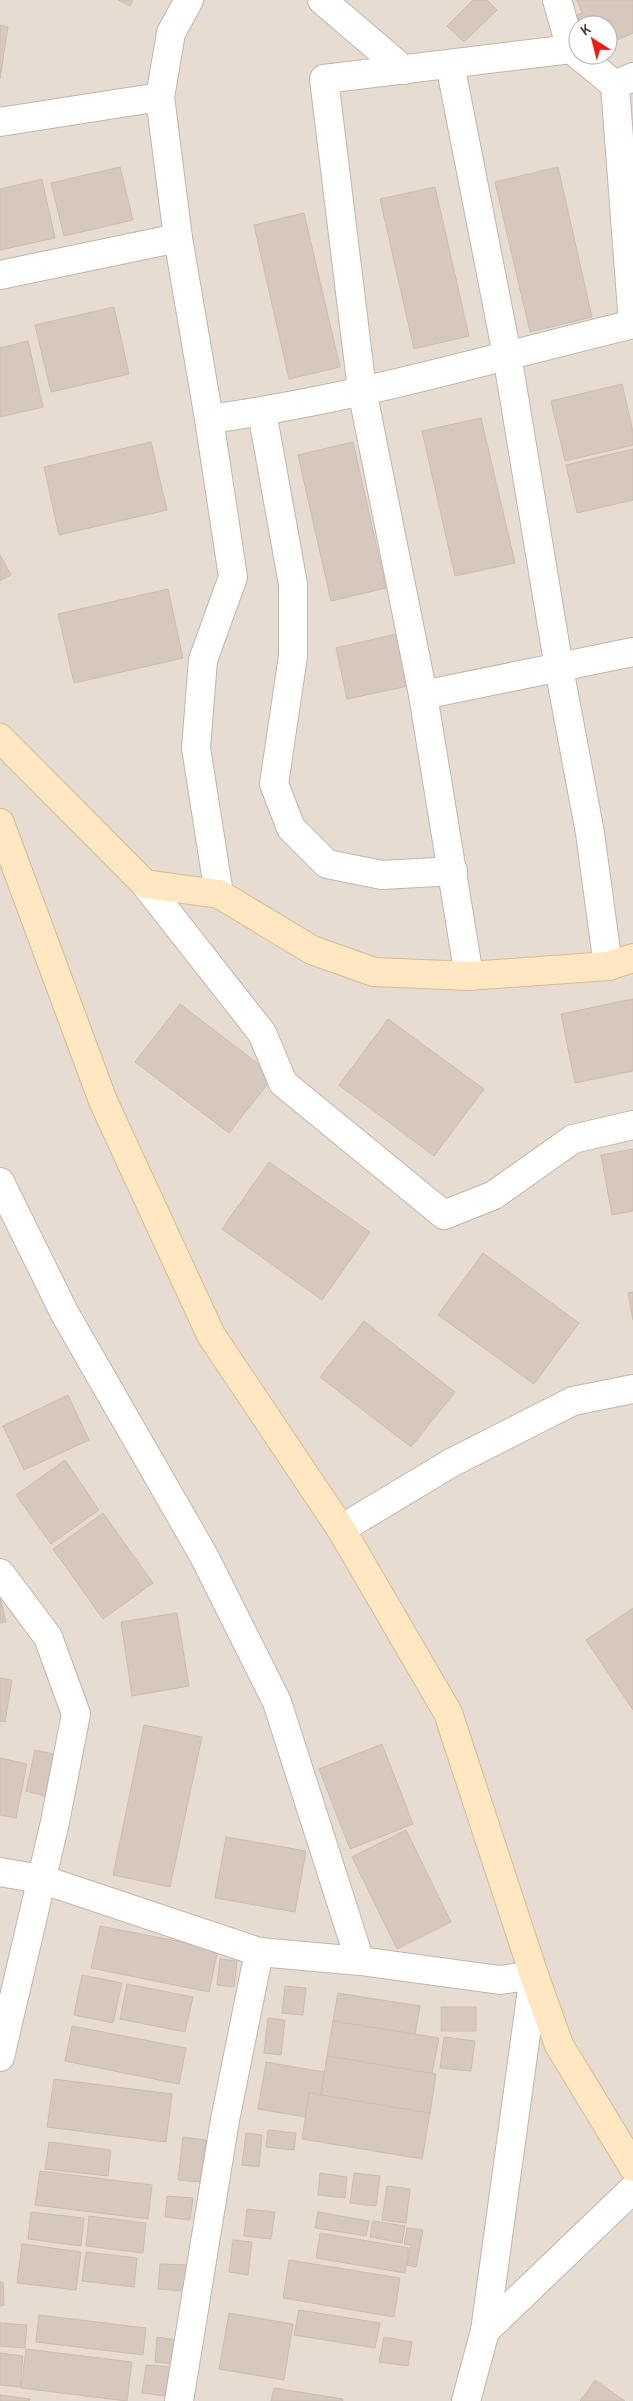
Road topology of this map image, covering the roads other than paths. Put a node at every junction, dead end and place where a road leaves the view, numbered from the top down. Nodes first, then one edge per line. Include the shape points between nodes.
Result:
1 (190, 0) edge
2 (322, 0) edge
3 (557, 0) edge
4 (568, 38) edge
5 (568, 49) edge
6 (450, 64) junction
7 (598, 65) edge
8 (404, 70) junction
9 (624, 81) edge
10 (160, 97) junction
11 (0, 122) edge
12 (178, 238) junction
13 (0, 275) edge
14 (633, 324) edge
15 (508, 355) junction
16 (362, 390) junction
17 (262, 412) junction
18 (209, 419) junction
19 (633, 652) edge
20 (559, 668) junction
21 (423, 695) junction
22 (0, 738) edge
23 (0, 823) edge
24 (453, 871) junction
25 (145, 884) junction
26 (219, 894) junction
27 (620, 962) edge
28 (469, 976) junction
29 (633, 1125) edge
30 (0, 1182) edge
31 (633, 1389) edge
32 (340, 1529) junction
33 (0, 1573) edge
34 (0, 1872) edge
35 (41, 1879) junction
36 (259, 1952) junction
37 (360, 1962) junction
38 (534, 1975) junction
39 (0, 2057) edge
40 (633, 2167) edge
41 (633, 2189) edge
42 (485, 2331) junction
43 (180, 2401) edge
44 (466, 2401) edge

1 - 10 street via 171,33
2 - 8 street
3 - 4 street
5 - 6 street
6 - 8 street
6 - 15 street
7 - 9 street
8 - 16 street via 324,79
9 - 14 street
10 - 11 street
10 - 12 street
12 - 13 street
12 - 18 street
14 - 15 street
15 - 16 street
15 - 20 street
16 - 17 street
16 - 21 street
17 - 18 street
17 - 24 street via 293,584 293,656 274,784 291,828 327,864 382,875
18 - 26 street via 233,577 203,660 196,748
19 - 20 street
20 - 21 street
20 - 27 street via 590,833
21 - 24 street
22 - 25 street
23 - 32 street via 103,1101 211,1335
24 - 28 street
25 - 26 street
25 - 29 street via 262,1034 283,1083 444,1215 494,1195 573,1139
26 - 28 street via 312,950 374,972
27 - 28 street
30 - 37 street via 65,1314 204,1556 276,1702
31 - 32 street via 573,1401 451,1463
32 - 38 street via 448,1713
33 - 35 street via 48,1637 76,1714
34 - 35 street
35 - 36 street
35 - 39 street
36 - 37 street
36 - 43 street via 225,2120
37 - 38 street via 500,1980
38 - 40 street via 559,2045
38 - 42 street
41 - 42 street
42 - 44 street

